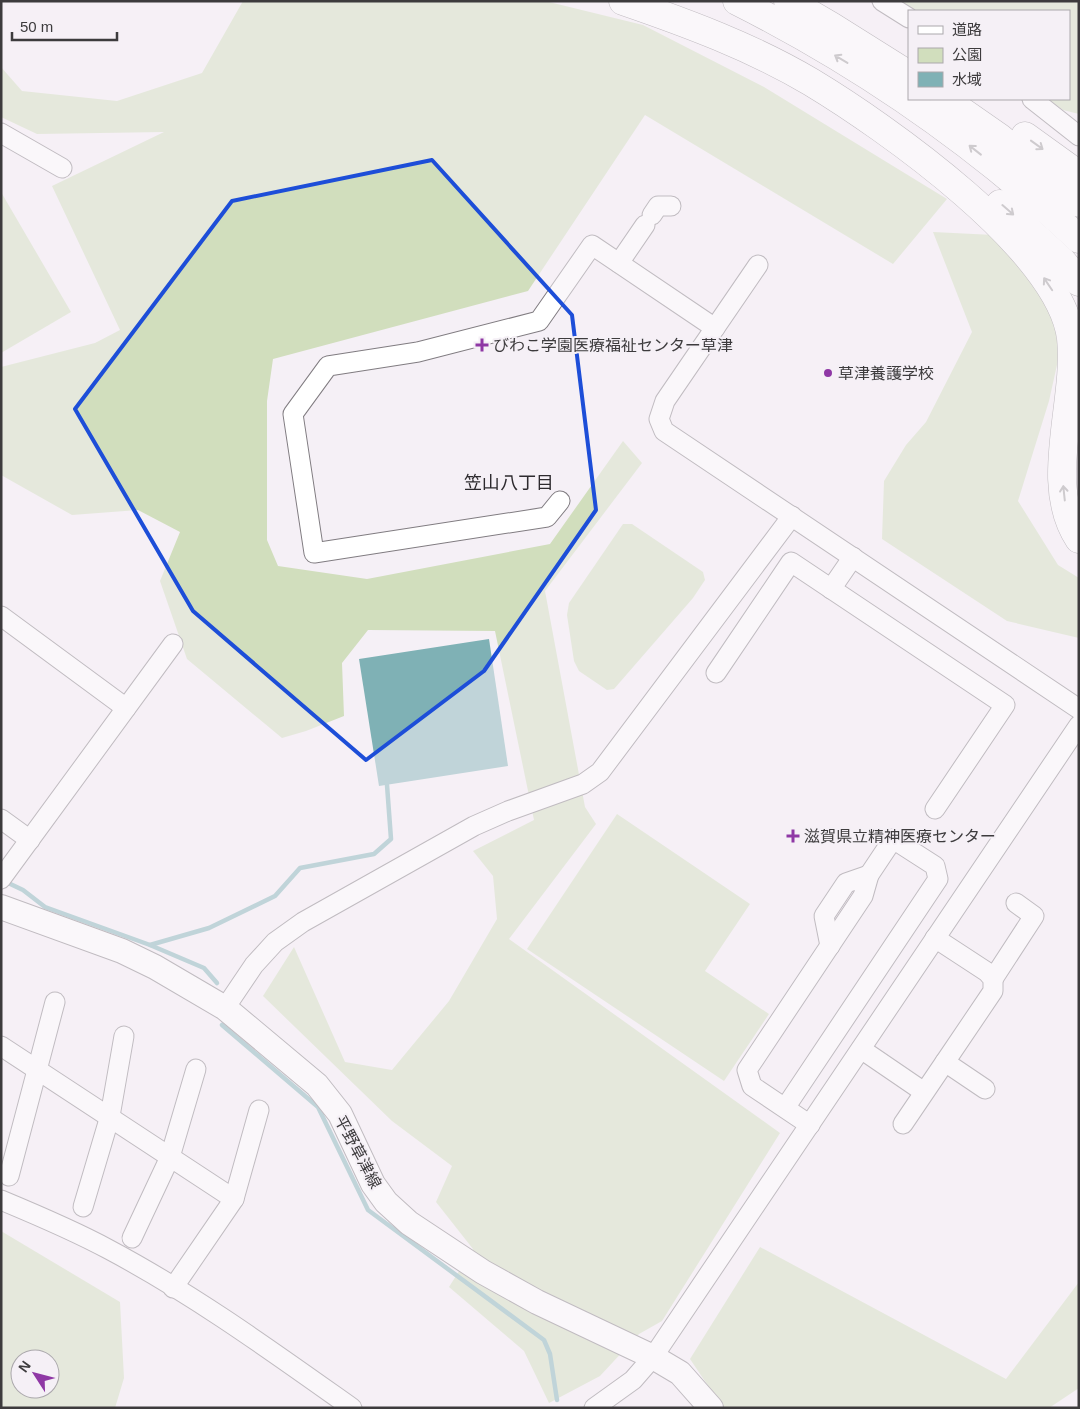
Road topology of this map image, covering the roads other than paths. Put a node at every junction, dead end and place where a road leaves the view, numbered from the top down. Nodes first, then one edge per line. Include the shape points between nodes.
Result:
1 (623, 1) edge
2 (672, 1) edge
3 (736, 1) edge
4 (788, 1) edge
5 (882, 1) edge
6 (908, 17) edge
7 (832, 26) junction
8 (908, 64) edge
9 (908, 75) edge
10 (945, 100) edge
11 (969, 100) edge
12 (1033, 100) edge
13 (1, 133) edge
14 (1079, 136) edge
15 (62, 168) dead end
16 (1079, 175) edge
17 (1079, 203) edge
18 (671, 206) dead end
19 (1035, 235) junction
20 (1079, 239) edge
21 (619, 264) junction
22 (758, 265) dead end
23 (1079, 282) edge
24 (1079, 304) edge
25 (715, 328) junction
26 (560, 500) dead end
27 (792, 516) junction
28 (1079, 539) edge
29 (853, 557) junction
30 (831, 589) junction
31 (1, 616) edge
32 (173, 644) dead end
33 (716, 673) dead end
34 (126, 708) junction
35 (1079, 709) edge
36 (1079, 725) edge
37 (935, 809) dead end
38 (1, 819) edge
39 (30, 840) junction
40 (4, 875) edge
41 (1016, 903) dead end
42 (1, 907) edge
43 (935, 938) junction
44 (992, 979) junction
45 (55, 1002) dead end
46 (224, 1008) junction
47 (124, 1036) dead end
48 (1, 1046) edge
49 (861, 1049) junction
50 (945, 1062) junction
51 (37, 1069) junction
52 (196, 1069) dead end
53 (986, 1089) dead end
54 (924, 1092) junction
55 (785, 1108) junction
56 (259, 1110) dead end
57 (110, 1116) junction
58 (810, 1124) junction
59 (902, 1124) dead end
60 (170, 1157) junction
61 (9, 1176) dead end
62 (234, 1199) junction
63 (1, 1200) edge
64 (83, 1207) dead end
65 (132, 1238) dead end
66 (174, 1288) junction
67 (653, 1357) junction
68 (352, 1408) edge
69 (594, 1408) edge
70 (711, 1408) edge

28 -> 1 highway via 1065,508 1062,482 1071,398 1071,337 1065,313 1036,266 1012,239 941,174 810,81 750,50
2 -> 19 highway via 741,29 838,81 976,182
20 -> 3 highway via 991,162 940,123 861,71
4 - 7 highway
5 - 6 street
7 - 8 highway
7 - 9 highway
10 - 17 highway via 1000,138
11 -> 16 highway
12 - 14 street
13 - 15 street
18 - 21 street via 658,206
19 - 23 highway
19 - 24 highway via 1056,261
21 - 25 street
21 - 26 street via 592,246 538,321 418,352 328,366 293,414 314,553 547,517
22 - 25 street
25 - 27 street via 665,401 659,418 664,431
27 - 29 street
27 - 46 street via 600,772 583,784 508,810 474,826 304,922 275,942 254,965
29 - 30 street
29 - 35 street
30 - 33 street via 790,562
30 - 37 street via 1005,705
31 - 34 street
32 - 34 street
34 - 39 street
36 - 43 street
38 - 39 street
39 - 40 street
41 - 44 street via 1034,916
42 - 46 main road, 平野草津線 via 122,951
43 - 44 street
43 - 49 street
44 - 50 street via 993,991
45 - 51 street
46 - 67 main road, 平野草津線 via 317,1085 340,1114 373,1184 386,1202 409,1223 506,1285
47 - 57 street
48 - 51 street
49 - 54 street
49 - 58 street
50 - 53 street
50 - 54 street
51 - 57 street
51 - 61 street
52 - 60 street
54 - 59 street
55 - 55 street via 938,879 935,866 893,840 869,875 846,883 824,916 830,946 747,1070 752,1086
55 - 58 street
56 - 62 street
57 - 60 street
57 - 64 street
58 - 67 street
60 - 62 street
60 - 65 street
62 - 66 street
63 - 66 street via 109,1249
66 - 68 street
67 - 69 street via 633,1380
67 - 70 main road, 平野草津線 via 680,1373

